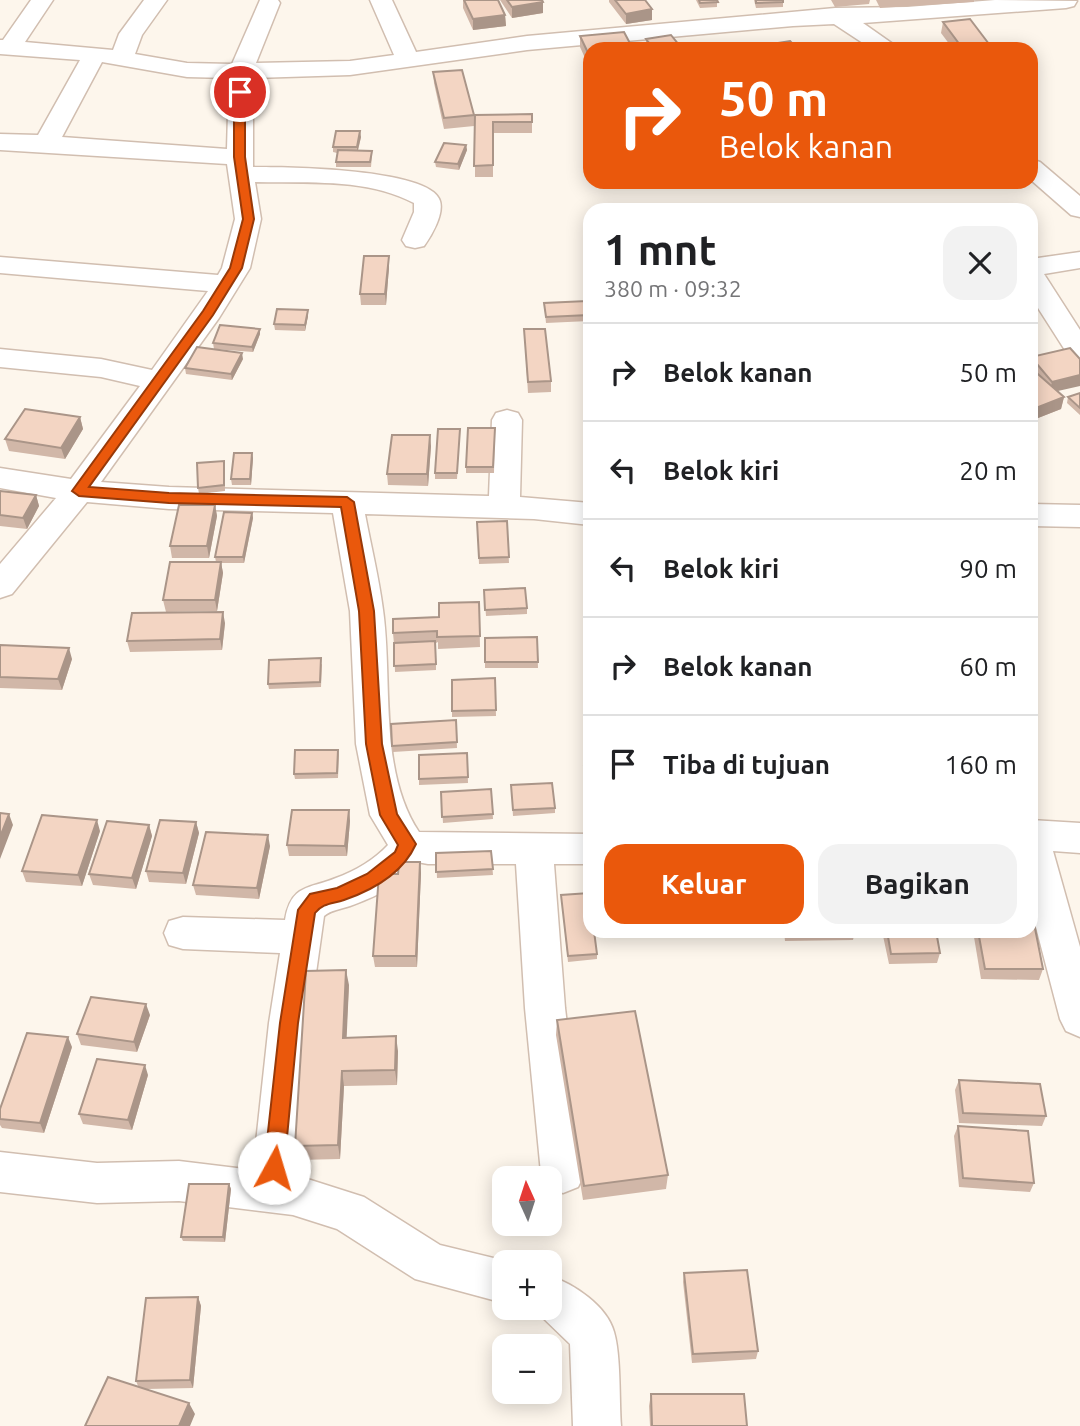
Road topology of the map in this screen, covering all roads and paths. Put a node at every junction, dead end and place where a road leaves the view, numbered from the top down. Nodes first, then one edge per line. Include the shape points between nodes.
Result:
1 (42, 0) edge
2 (156, 0) edge
3 (381, 0) edge
4 (817, 0) edge
5 (269, 3) dead end
6 (1073, 6) edge
7 (838, 17) junction
8 (877, 42) edge
9 (5, 47) edge
10 (95, 54) junction
11 (121, 59) junction
12 (409, 61) junction
13 (241, 71) junction
14 (0, 142) edge
15 (46, 142) junction
16 (241, 166) junction
17 (1038, 173) edge
18 (1080, 209) edge
19 (415, 240) dead end
20 (1080, 260) edge
21 (0, 265) edge
22 (1038, 266) edge
23 (226, 284) junction
24 (1038, 285) edge
25 (1080, 352) edge
26 (0, 358) edge
27 (159, 382) junction
28 (508, 421) dead end
29 (0, 478) edge
30 (79, 491) junction
31 (347, 502) junction
32 (504, 507) junction
33 (583, 513) edge
34 (1038, 515) edge
35 (1080, 516) edge
36 (0, 586) edge
37 (1038, 837) edge
38 (1080, 838) edge
39 (407, 844) junction
40 (583, 849) edge
41 (534, 850) junction
42 (1038, 863) edge
43 (183, 933) dead end
44 (302, 937) junction
45 (1080, 1018) edge
46 (0, 1172) edge
47 (563, 1173) dead end
48 (272, 1192) junction
49 (492, 1277) edge
50 (562, 1306) edge
51 (597, 1426) edge

1 - 9 street
2 - 11 street via 131,34
3 - 12 street
4 - 7 street
5 - 13 street
6 - 7 street
7 - 8 street
7 - 12 street via 527,43
9 - 10 street
10 - 11 street
10 - 15 street
11 - 13 street via 187,70
12 - 13 street
13 - 16 street
14 - 15 street
15 - 16 street
16 - 19 street via 412,190 427,200
16 - 23 street via 248,219 236,268
17 - 18 street
20 - 22 street
21 - 23 street
23 - 27 street
24 - 25 street
26 - 27 street via 89,367
27 - 30 street
28 - 32 street
29 - 30 street
30 - 31 street
30 - 36 street
31 - 32 street
31 - 39 street via 367,611 374,744 388,815
32 - 33 street
34 - 35 street
37 - 38 street
39 - 41 street via 428,849
39 - 44 street via 401,857 373,879 316,899 306,910
40 - 41 street
41 - 47 street
42 - 45 street
43 - 44 street
44 - 48 street
46 - 48 street via 97,1183 179,1181
48 - 49 street via 349,1212 431,1264
50 - 51 street via 592,1334

